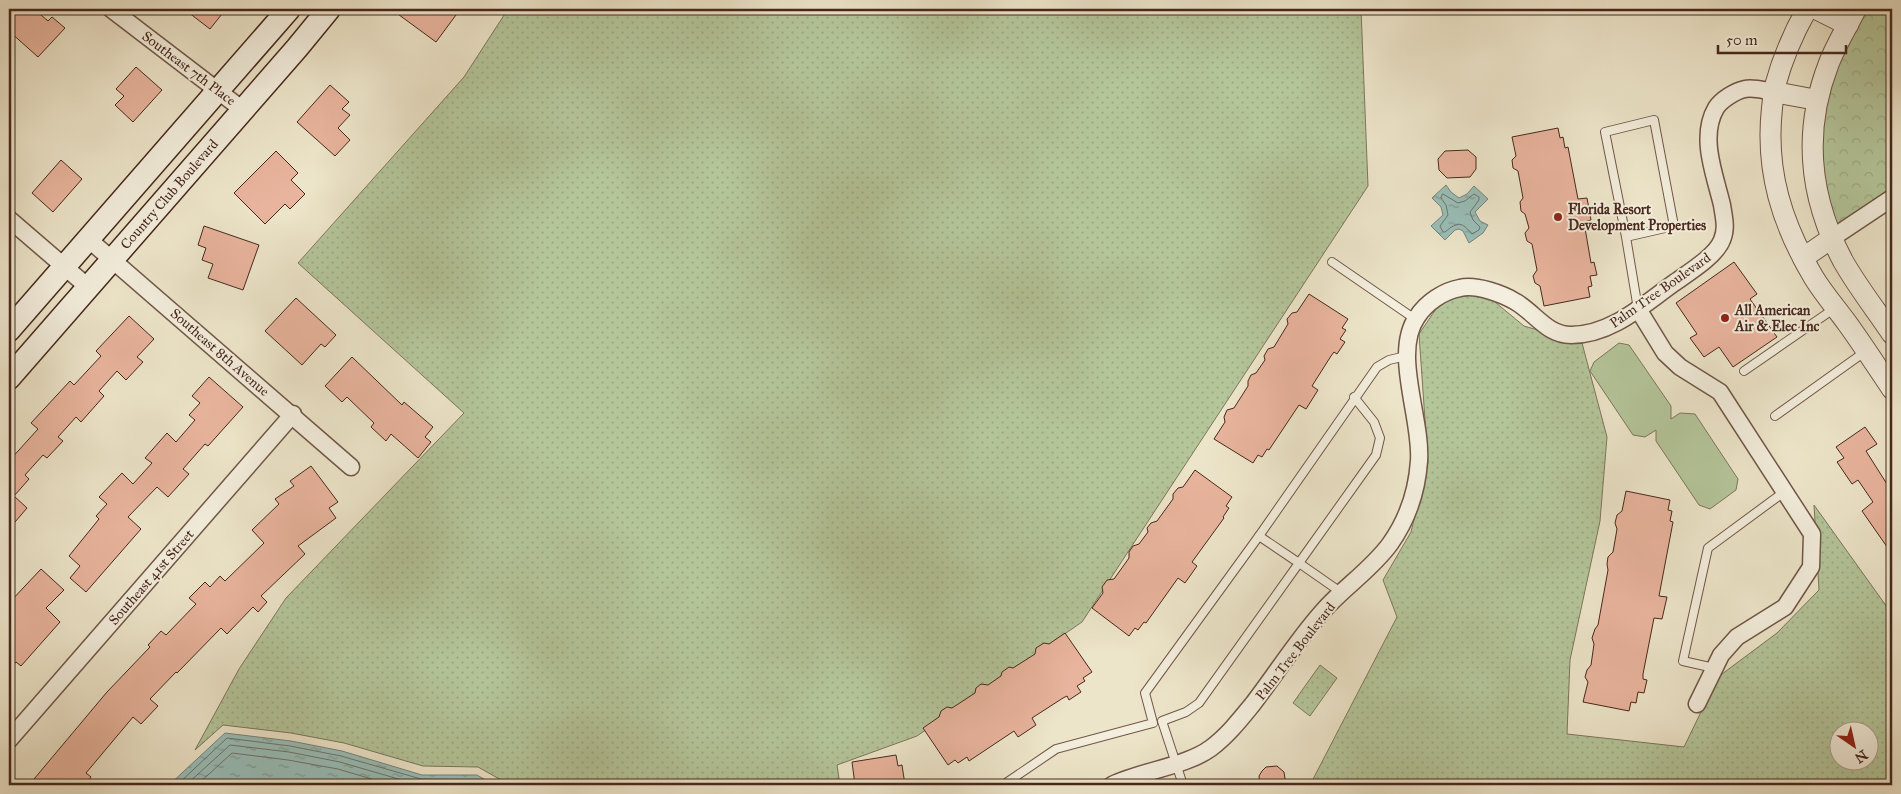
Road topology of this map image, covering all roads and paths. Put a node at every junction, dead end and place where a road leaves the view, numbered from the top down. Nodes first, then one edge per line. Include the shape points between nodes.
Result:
1 (111, 9) edge
2 (289, 9) edge
3 (329, 9) edge
4 (1807, 9) edge
5 (1816, 9) edge
6 (1852, 17) edge
7 (218, 90) junction
8 (1774, 92) junction
9 (1817, 100) junction
10 (243, 110) junction
11 (1892, 198) edge
12 (9, 219) edge
13 (1626, 237) junction
14 (87, 238) junction
15 (1832, 238) junction
16 (1803, 258) junction
17 (112, 259) junction
18 (1332, 262) dead end
19 (64, 266) junction
20 (88, 288) junction
21 (1835, 308) junction
22 (1638, 309) junction
23 (1415, 319) junction
24 (9, 330) edge
25 (1892, 334) edge
26 (1866, 351) junction
27 (1406, 356) junction
28 (1744, 371) dead end
29 (9, 378) edge
30 (1892, 389) edge
31 (1354, 398) junction
32 (293, 414) junction
33 (1775, 416) dead end
34 (352, 467) dead end
35 (1784, 492) junction
36 (1259, 536) junction
37 (1299, 563) junction
38 (1342, 593) junction
39 (1714, 668) junction
40 (1698, 704) dead end
41 (1162, 721) junction
42 (1153, 723) junction
43 (9, 740) edge
44 (1175, 763) junction
45 (1118, 782) edge
46 (1004, 785) edge
47 (1183, 785) edge

1 - 7 street, Southeast 7th Place
2 - 7 main road
3 - 10 main road, Country Club Boulevard
4 - 8 street
5 - 6 street
6 - 9 street via 1830,61
7 - 10 street, Southeast 7th Place
7 - 14 main road
8 - 9 street
8 - 16 street via 1770,130 1772,174
8 - 22 street, Palm Tree Boulevard via 1746,89 1718,104 1710,119 1707,138 1726,227 1722,243
9 - 15 street via 1811,140 1813,165 1823,214
10 - 17 main road, Country Club Boulevard
11 - 15 street
12 - 19 street
13 - 13 lane via 1674,226 1654,120 1605,132
13 - 22 lane
14 - 17 street, Southeast 8th Avenue
14 - 19 main road
15 - 16 street
15 - 25 street via 1844,262
16 - 21 street
17 - 20 main road, Country Club Boulevard
17 - 32 street, Southeast 8th Avenue
18 - 23 lane
19 - 20 street
19 - 24 main road
20 - 29 main road, Country Club Boulevard
21 - 26 street
21 - 28 lane
22 - 23 street, Palm Tree Boulevard via 1612,326 1596,332 1569,335 1553,332 1507,297 1461,287 1428,302
22 - 35 street via 1665,354 1720,392
23 - 27 street, Palm Tree Boulevard via 1407,340
26 - 30 street
26 - 33 lane
27 - 31 lane via 1377,367
27 - 38 street, Palm Tree Boulevard via 1419,444 1414,495 1390,544
31 - 36 lane
31 - 37 lane via 1374,422 1380,438 1376,455
32 - 34 street, Southeast 8th Avenue
32 - 43 street, Southeast 41st Street
35 - 39 street via 1812,534 1811,567 1785,607 1737,637 1720,655
35 - 39 lane via 1708,548 1683,661
36 - 37 lane
36 - 42 lane via 1145,693
37 - 38 lane
37 - 41 lane via 1199,703
38 - 44 street, Palm Tree Boulevard via 1316,620 1232,730 1211,748
39 - 40 street
41 - 42 lane
41 - 44 lane
42 - 46 lane via 1056,749
44 - 45 street, Palm Tree Boulevard
44 - 47 lane

